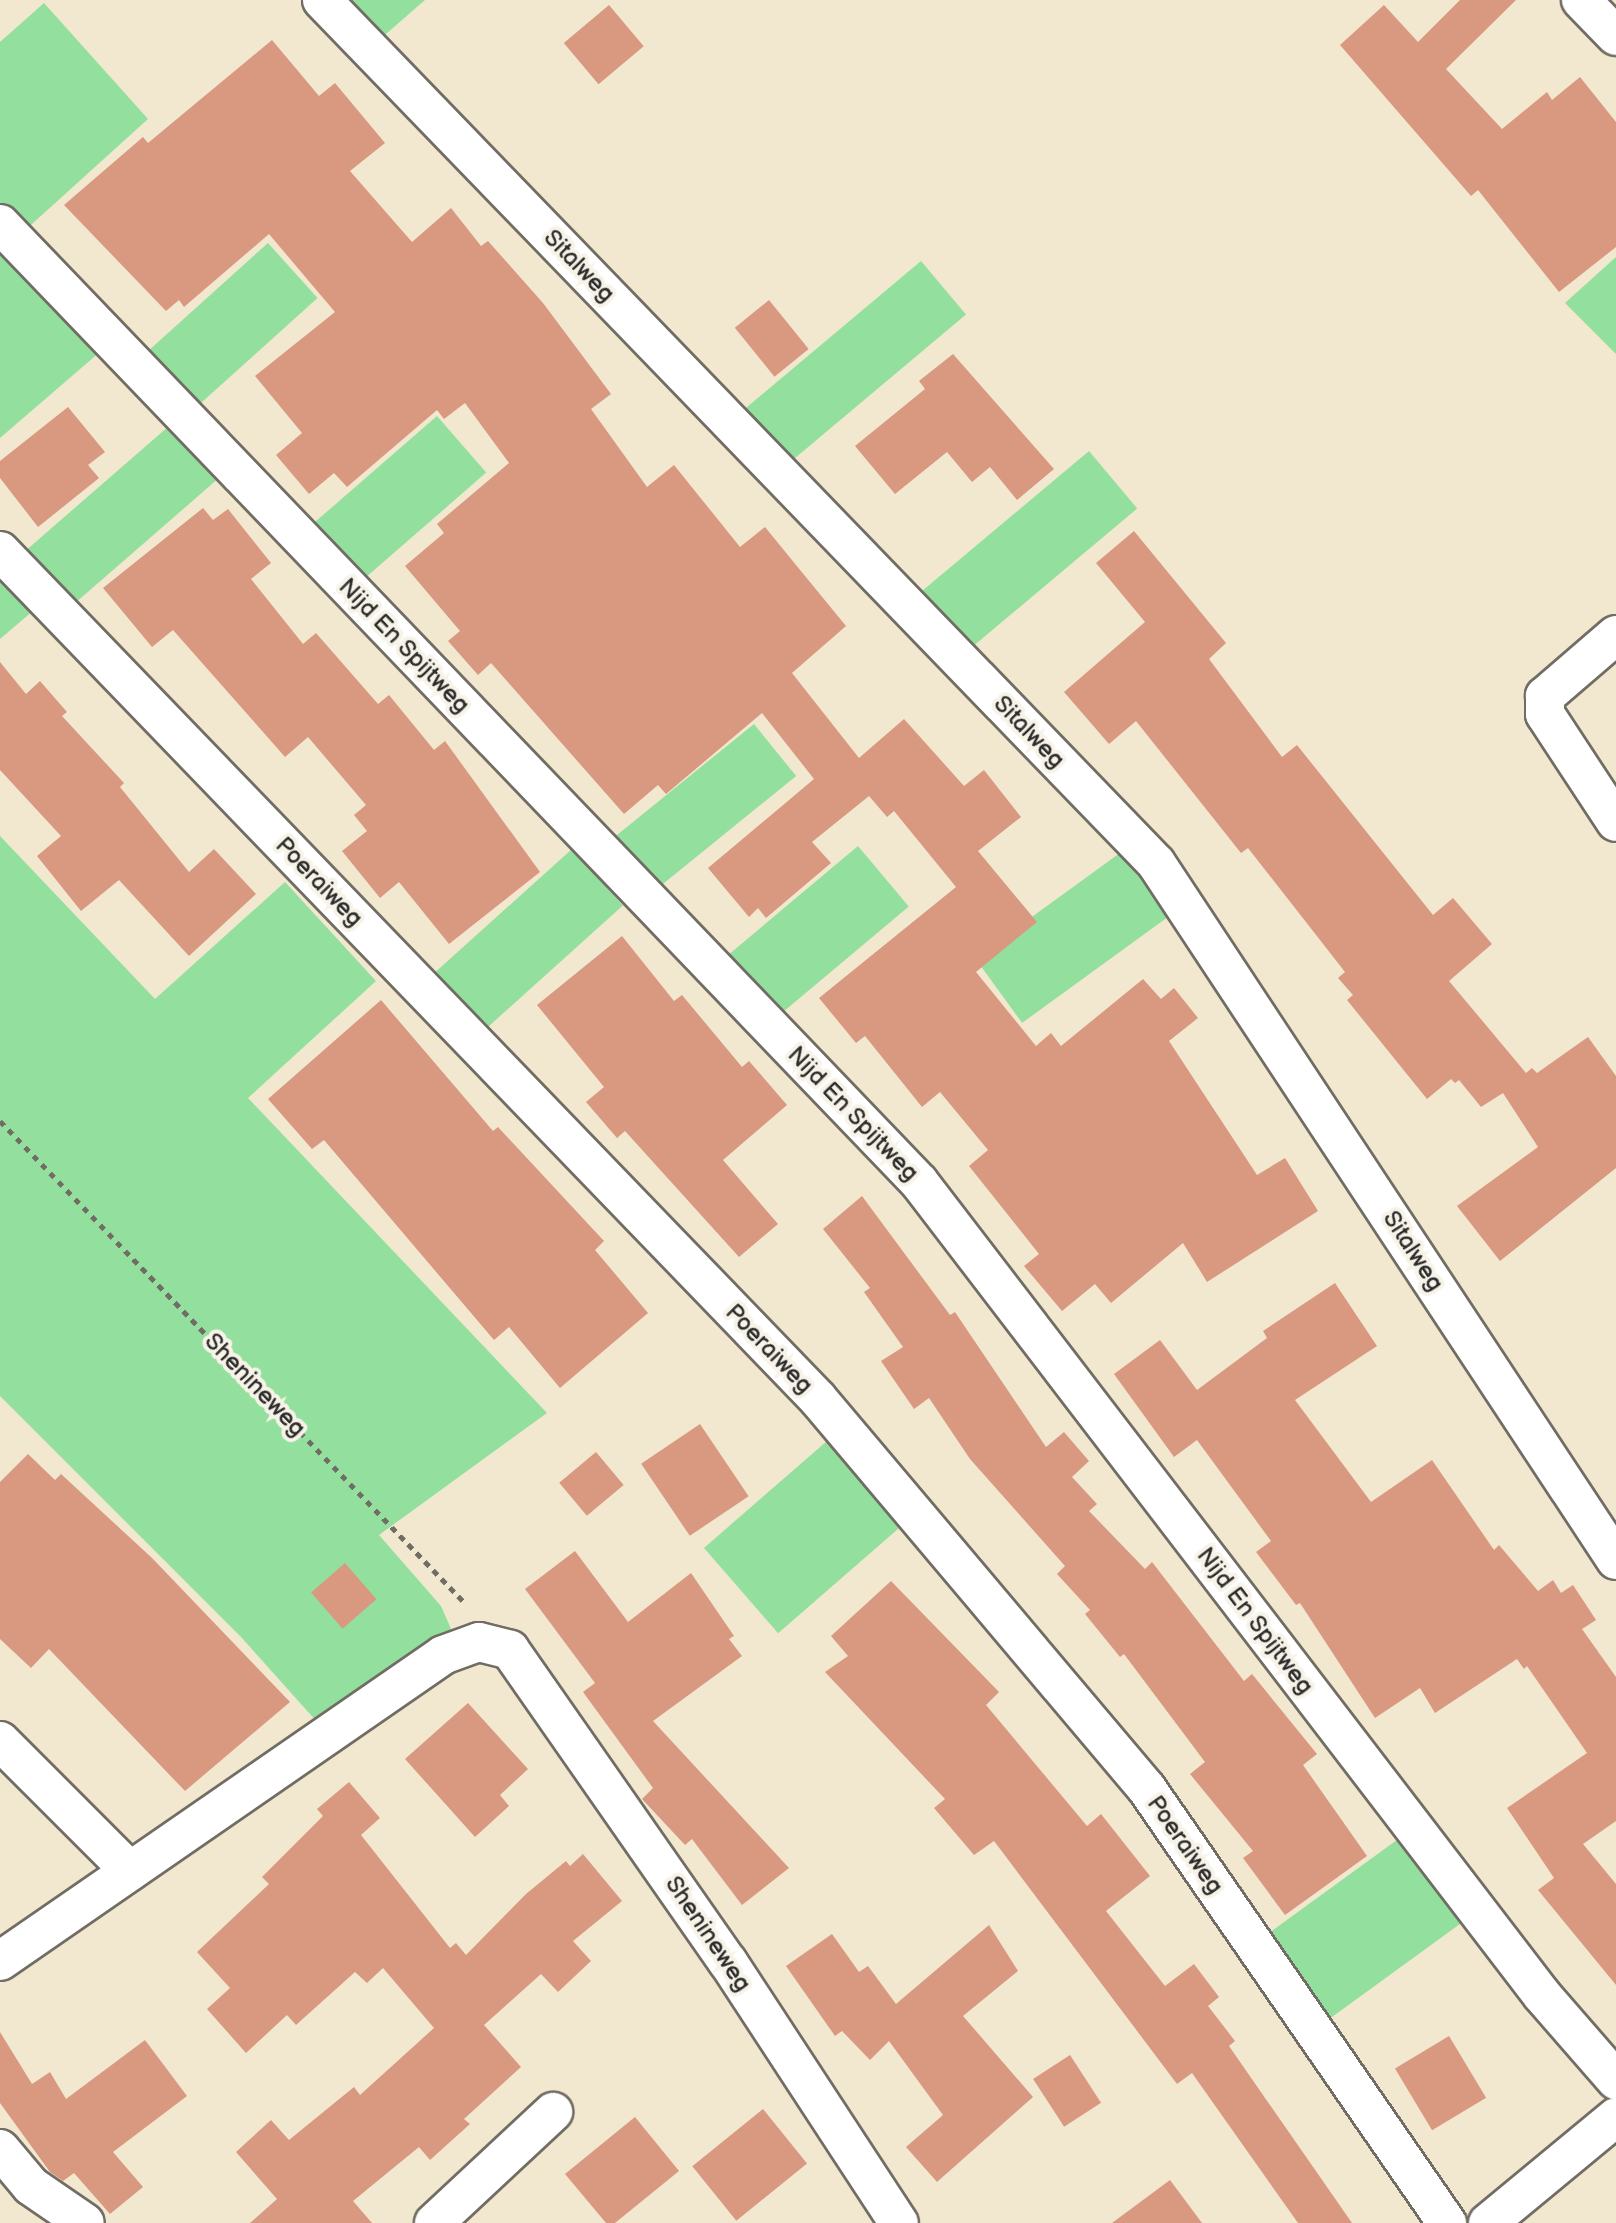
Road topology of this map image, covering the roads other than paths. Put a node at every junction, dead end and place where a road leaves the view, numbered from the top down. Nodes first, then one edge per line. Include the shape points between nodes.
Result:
1 (322, 0) edge
2 (1581, 0) edge
3 (1616, 36) edge
4 (0, 224) edge
5 (0, 551) edge
6 (1616, 635) edge
7 (1616, 822) edge
8 (1616, 1560) edge
9 (0, 1741) edge
10 (130, 1871) junction
11 (0, 1961) edge
12 (1616, 2080) edge
13 (553, 2112) dead end
14 (1616, 2117) edge
15 (0, 2149) edge
16 (85, 2223) edge
17 (434, 2223) edge
18 (899, 2223) edge
19 (1447, 2223) edge
20 (1488, 2223) edge

1 - 8 street, Sitalweg via 1156,863
2 - 3 street
4 - 12 street, Nijd En Spijtweg via 919,1182 1542,1995
5 - 19 street, Poeraiweg via 818,1399 1147,1789
6 - 7 street via 1552,685 1545,714
9 - 10 street
10 - 11 street
10 - 18 street, Shenineweg via 443,1655 495,1646 728,1962
13 - 17 street
14 - 20 street
15 - 16 street via 31,2186

